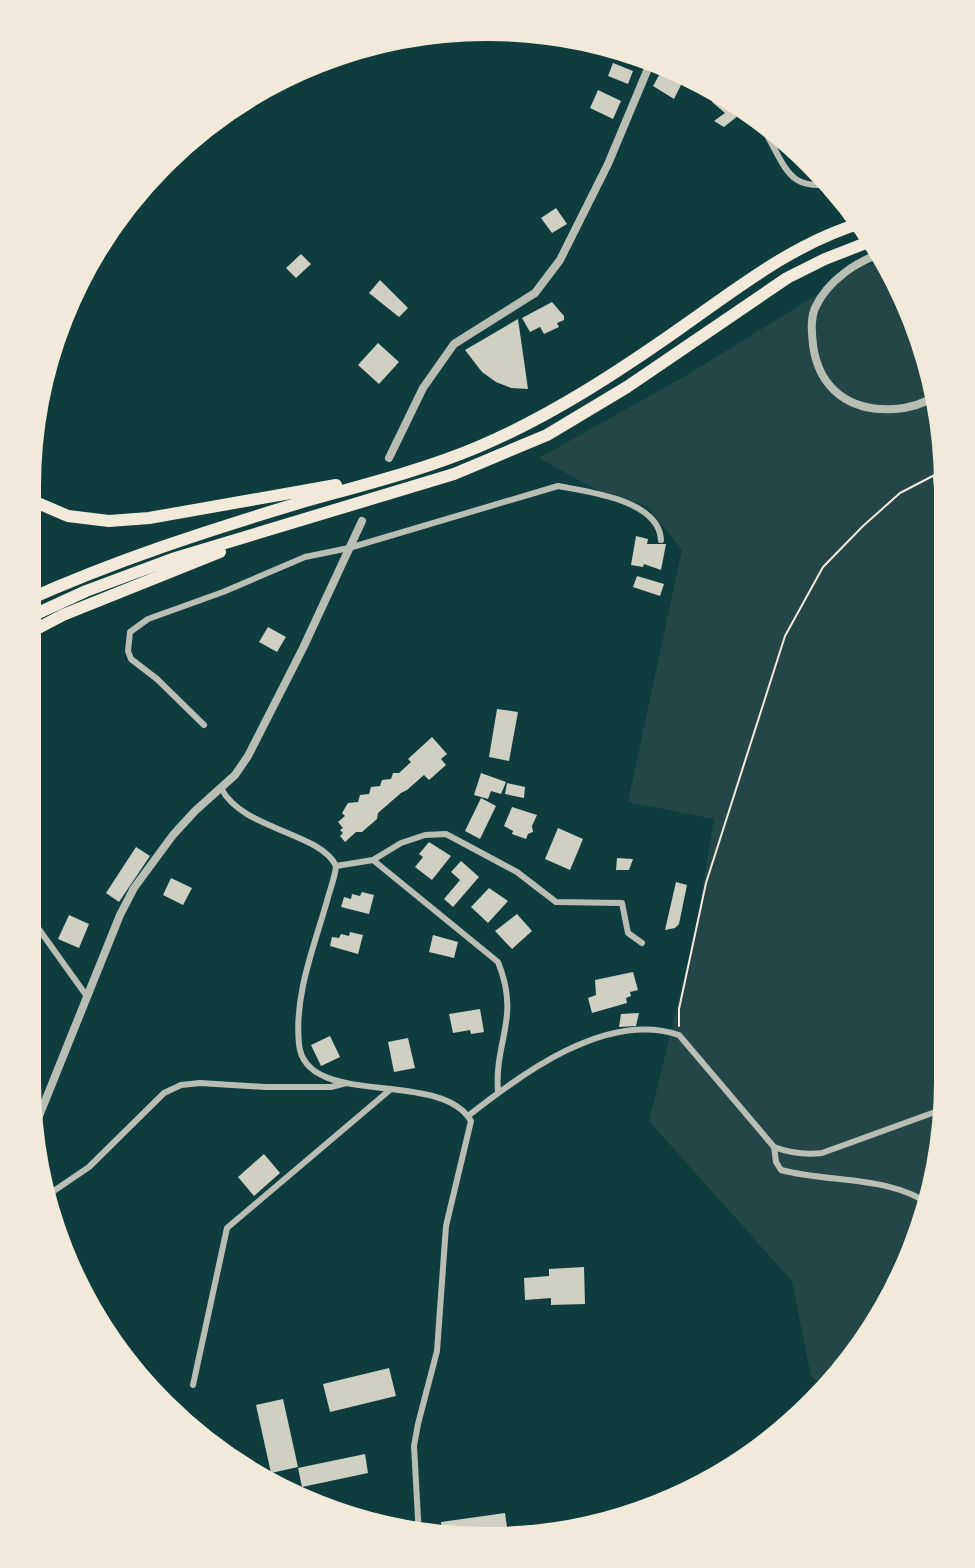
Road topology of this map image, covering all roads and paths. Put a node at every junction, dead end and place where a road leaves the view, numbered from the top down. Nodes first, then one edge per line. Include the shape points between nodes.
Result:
1 (649, 66) edge
2 (762, 129) edge
3 (779, 143) edge
4 (774, 151) junction
5 (823, 185) edge
6 (855, 226) edge
7 (867, 243) edge
8 (875, 255) edge
9 (930, 400) edge
10 (389, 458) dead end
11 (938, 473) edge
12 (395, 475) junction
13 (934, 475) junction
14 (36, 502) edge
15 (324, 513) junction
16 (362, 521) dead end
17 (661, 540) dead end
18 (939, 540) edge
19 (349, 548) junction
20 (36, 596) edge
21 (36, 614) edge
22 (36, 629) edge
23 (204, 725) dead end
24 (221, 788) junction
25 (373, 860) junction
26 (336, 866) junction
27 (36, 925) edge
28 (642, 943) dead end
29 (86, 995) junction
30 (679, 1035) junction
31 (346, 1083) junction
32 (391, 1089) junction
33 (498, 1092) junction
34 (938, 1111) edge
35 (468, 1116) junction
36 (38, 1118) edge
37 (774, 1147) junction
38 (50, 1193) edge
39 (923, 1202) edge
40 (193, 1385) dead end
41 (418, 1526) edge

1 - 10 street via 560,260 535,293 454,344 423,388
2 - 4 street
3 - 4 lane
4 - 5 street via 798,180
6 - 12 highway via 781,260 620,369 538,417 477,447
7 - 15 highway via 787,278 547,435 454,474
8 - 9 street via 833,283 814,309 811,328 821,375 838,395 860,407 908,408
11 - 13 path
12 - 14 highway via 149,518 68,516
12 - 20 highway via 191,535
13 - 18 path
13 - 30 path via 900,493 823,567 785,636 706,883 679,1009
15 - 21 highway via 172,559
15 - 22 highway
16 - 19 street
17 - 19 street via 645,510 558,486
19 - 23 street via 305,557 148,619 130,632 131,659
19 - 24 street via 248,756
24 - 26 street via 237,810 324,852
24 - 29 street via 173,835 134,888
25 - 26 street
25 - 28 street via 401,843 446,834 517,872 556,902 622,903 628,933
25 - 33 street via 498,962 509,1008
26 - 31 street via 303,984 298,1042 314,1072
27 - 29 street
29 - 36 street
30 - 33 street via 647,1030 604,1035
30 - 37 street
31 - 32 street
31 - 38 street via 181,1085 164,1093 89,1167
32 - 35 street via 437,1099
32 - 40 street via 227,1228
33 - 35 street
34 - 37 street via 822,1153
35 - 41 street via 469,1134 446,1226 437,1351 414,1446
37 - 39 street via 781,1170 890,1187

